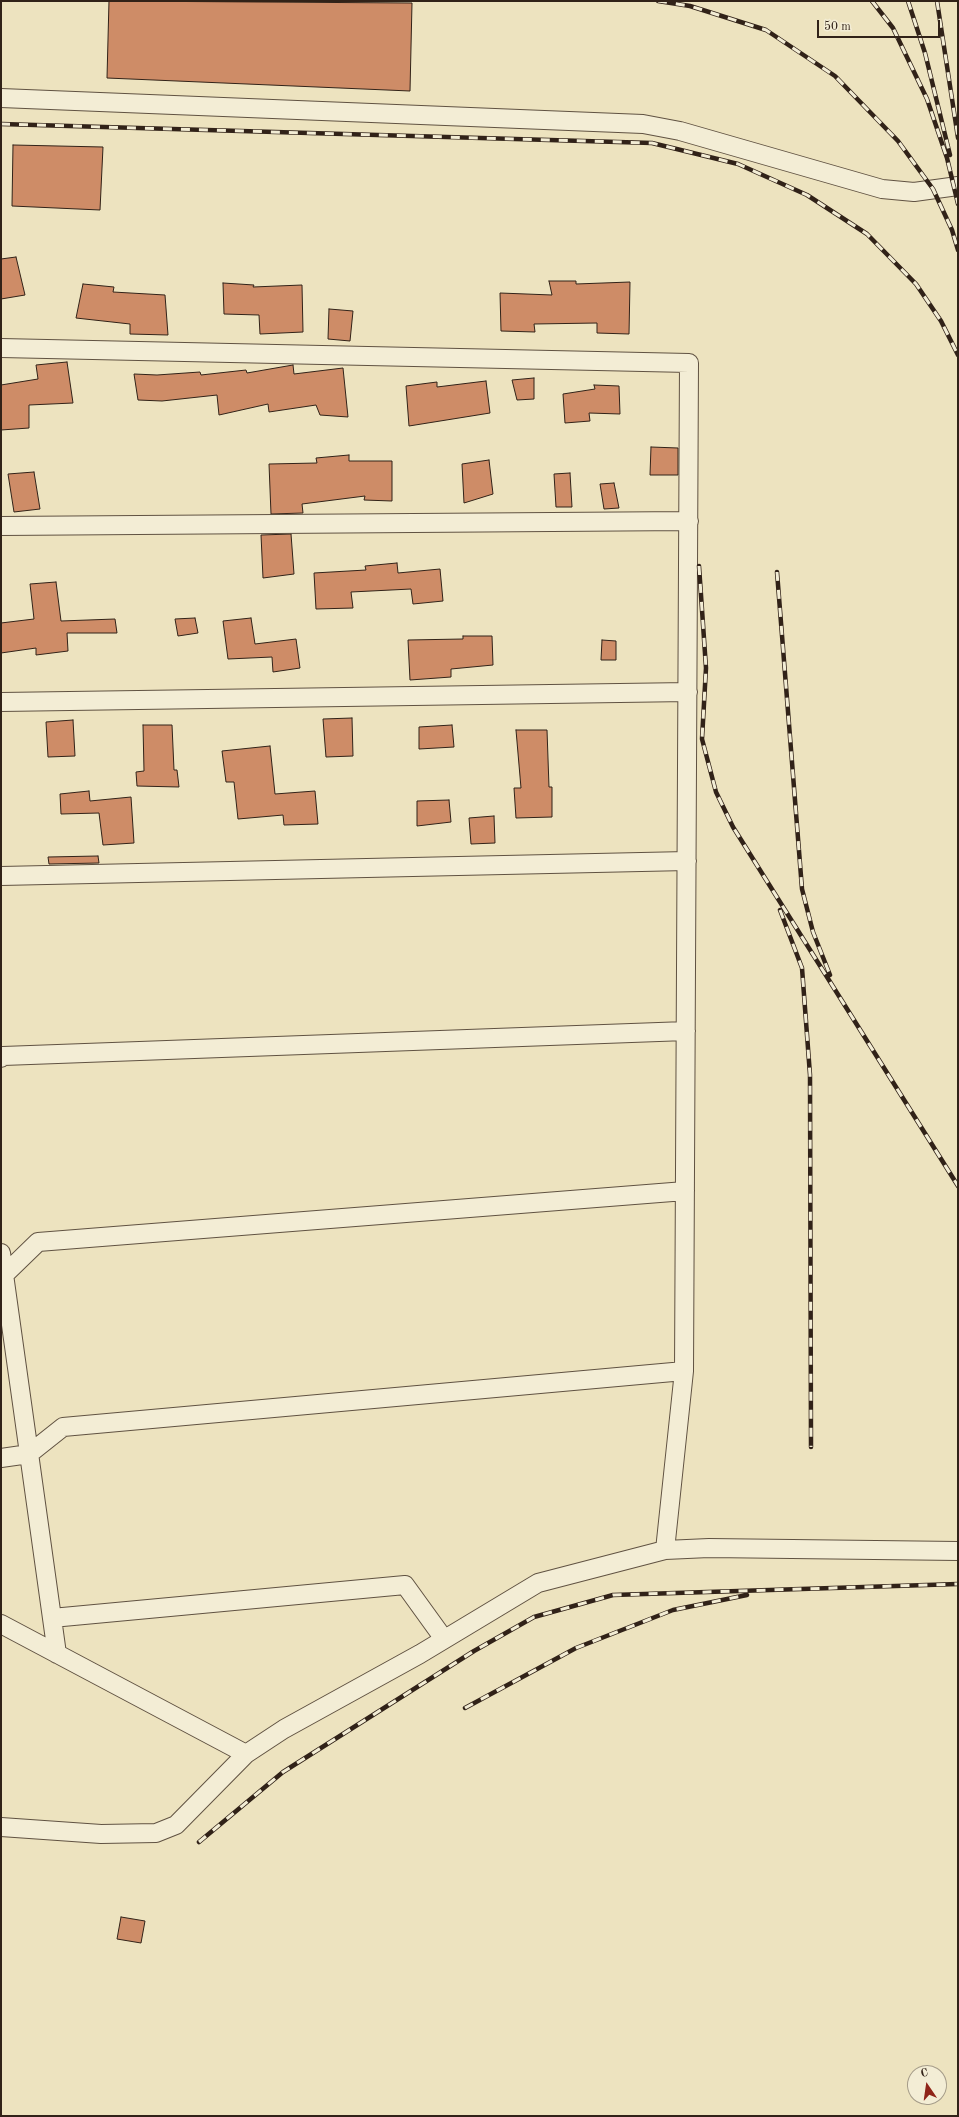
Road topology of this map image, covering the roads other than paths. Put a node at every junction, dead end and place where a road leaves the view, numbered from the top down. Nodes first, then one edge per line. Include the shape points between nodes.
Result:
1 (1, 98) edge
2 (958, 186) edge
3 (1, 348) edge
4 (689, 521) junction
5 (1, 526) edge
6 (688, 692) junction
7 (1, 702) edge
8 (687, 860) junction
9 (1, 876) edge
10 (686, 1031) junction
11 (1, 1058) edge
12 (685, 1191) junction
13 (1, 1253) edge
14 (2, 1275) edge
15 (684, 1371) junction
16 (29, 1454) junction
17 (1, 1458) edge
18 (665, 1550) junction
19 (958, 1551) edge
20 (52, 1618) junction
21 (1, 1624) edge
22 (444, 1639) junction
23 (56, 1654) junction
24 (246, 1754) junction
25 (1, 1827) edge

1 - 2 street via 643,124 680,131 882,189 914,192
3 - 4 street via 689,363
4 - 5 street
4 - 6 street
6 - 7 street
6 - 8 street
8 - 9 street
8 - 10 street
10 - 11 street
10 - 12 street
12 - 14 street via 38,1242
12 - 15 street
13 - 14 street
14 - 16 street
15 - 16 street via 63,1427
15 - 18 street
16 - 17 street
16 - 20 street
18 - 19 street via 717,1548
18 - 22 street via 538,1583
20 - 22 street via 404,1585
20 - 23 street
21 - 23 street
22 - 24 street via 284,1729
23 - 24 street
24 - 25 street via 176,1824 156,1833 101,1834

